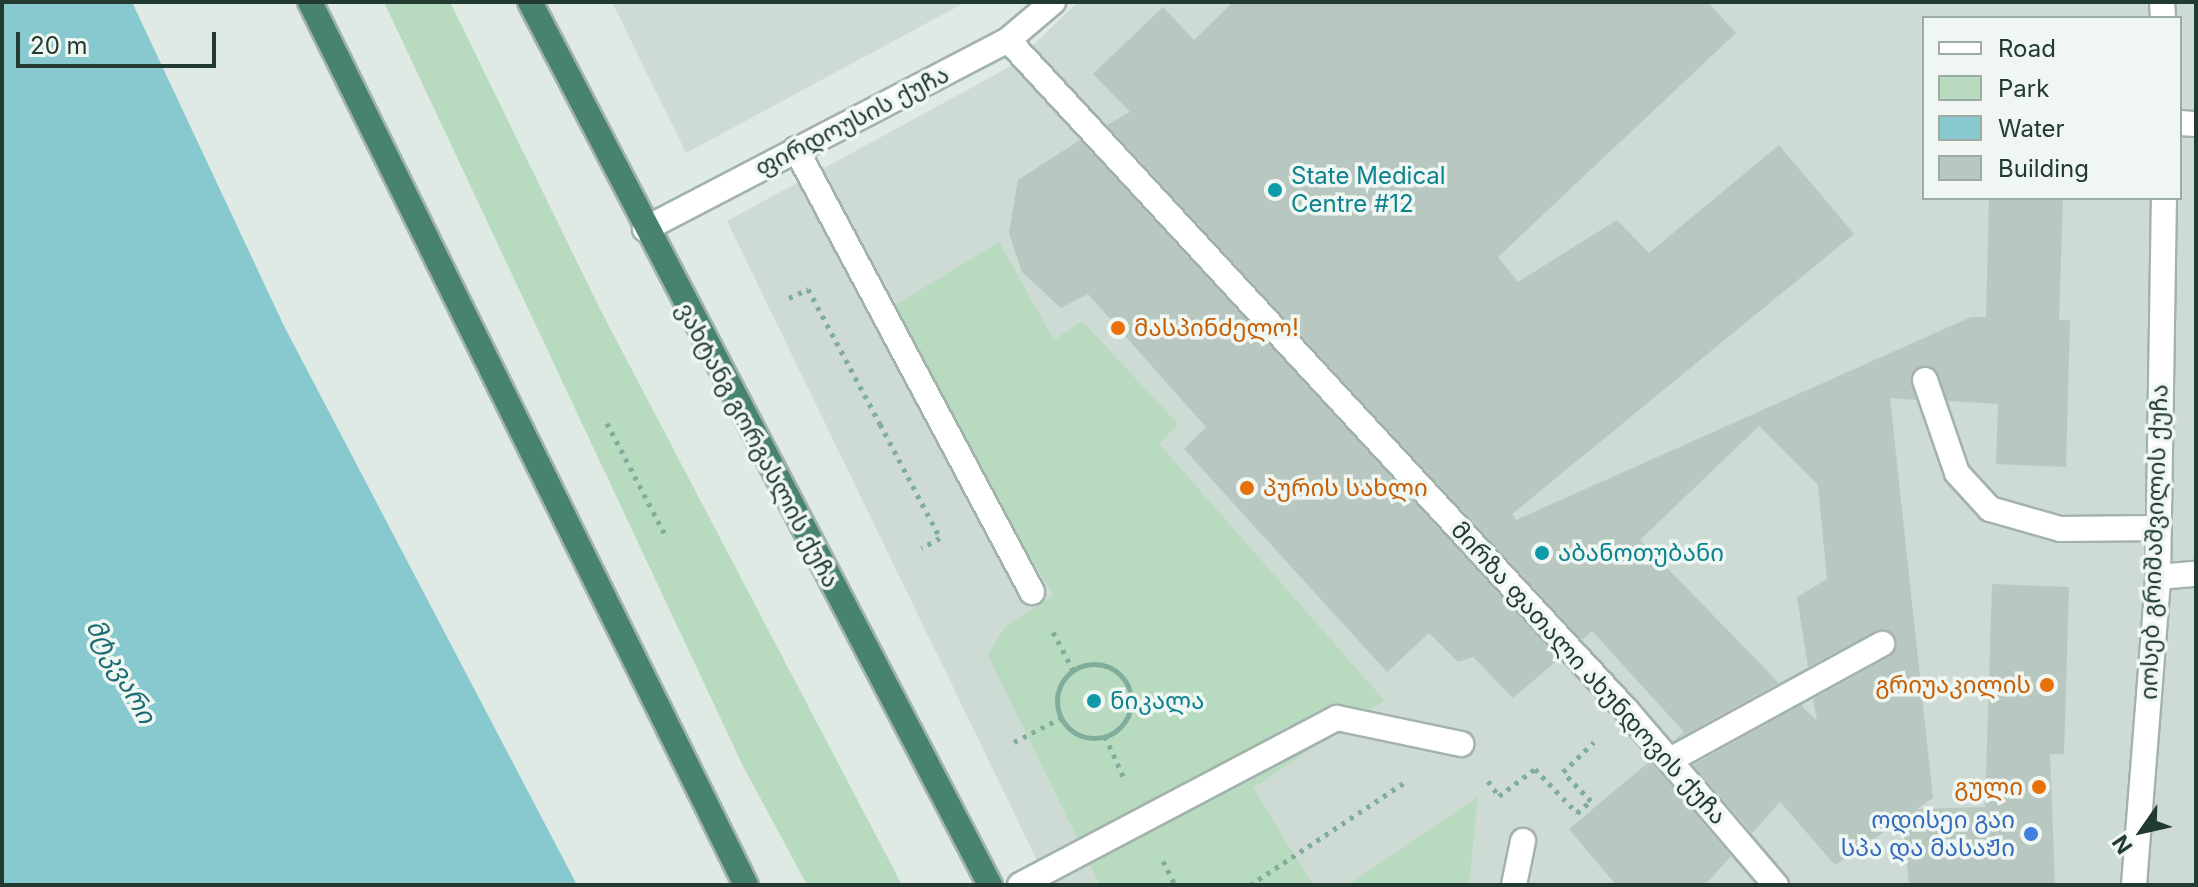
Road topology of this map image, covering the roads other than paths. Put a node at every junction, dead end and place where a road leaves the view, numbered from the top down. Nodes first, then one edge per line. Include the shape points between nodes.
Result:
1 (310, 2) edge
2 (530, 2) edge
3 (1053, 2) edge
4 (1008, 40) junction
5 (796, 149) junction
6 (2164, 200) edge
7 (645, 229) junction
8 (1925, 380) dead end
9 (2158, 528) junction
10 (2196, 574) edge
11 (2158, 577) junction
12 (1032, 592) dead end
13 (1882, 644) dead end
14 (1461, 744) road end
15 (1670, 760) junction
16 (1523, 841) dead end
17 (746, 885) edge
18 (990, 885) edge
19 (1020, 885) edge
20 (1514, 885) edge
21 (1776, 885) edge
22 (2134, 885) edge

1 - 17 highway
2 - 7 highway, ვახტანგ გორგასლის ქუჩა
3 - 4 street, ფირდოუსის ქუჩა
4 - 5 street, ფირდოუსის ქუჩა
4 - 15 street, მირზა ფათალი ახუნდოვის ქუჩა
5 - 7 street, ფირდოუსის ქუჩა
5 - 12 street
6 - 9 street, იოსებ გრიშაშვილის ქუჩა
7 - 18 highway, ვახტანგ გორგასლის ქუჩა
8 - 9 street via 1957,473 1990,509 2060,529
9 - 11 street, იოსებ გრიშაშვილის ქუჩა
10 - 11 street
11 - 22 street, იოსებ გრიშაშვილის ქუჩა
13 - 15 street
14 - 19 street via 1337,718
15 - 21 street, მირზა ფათალი ახუნდოვის ქუჩა
16 - 20 street

